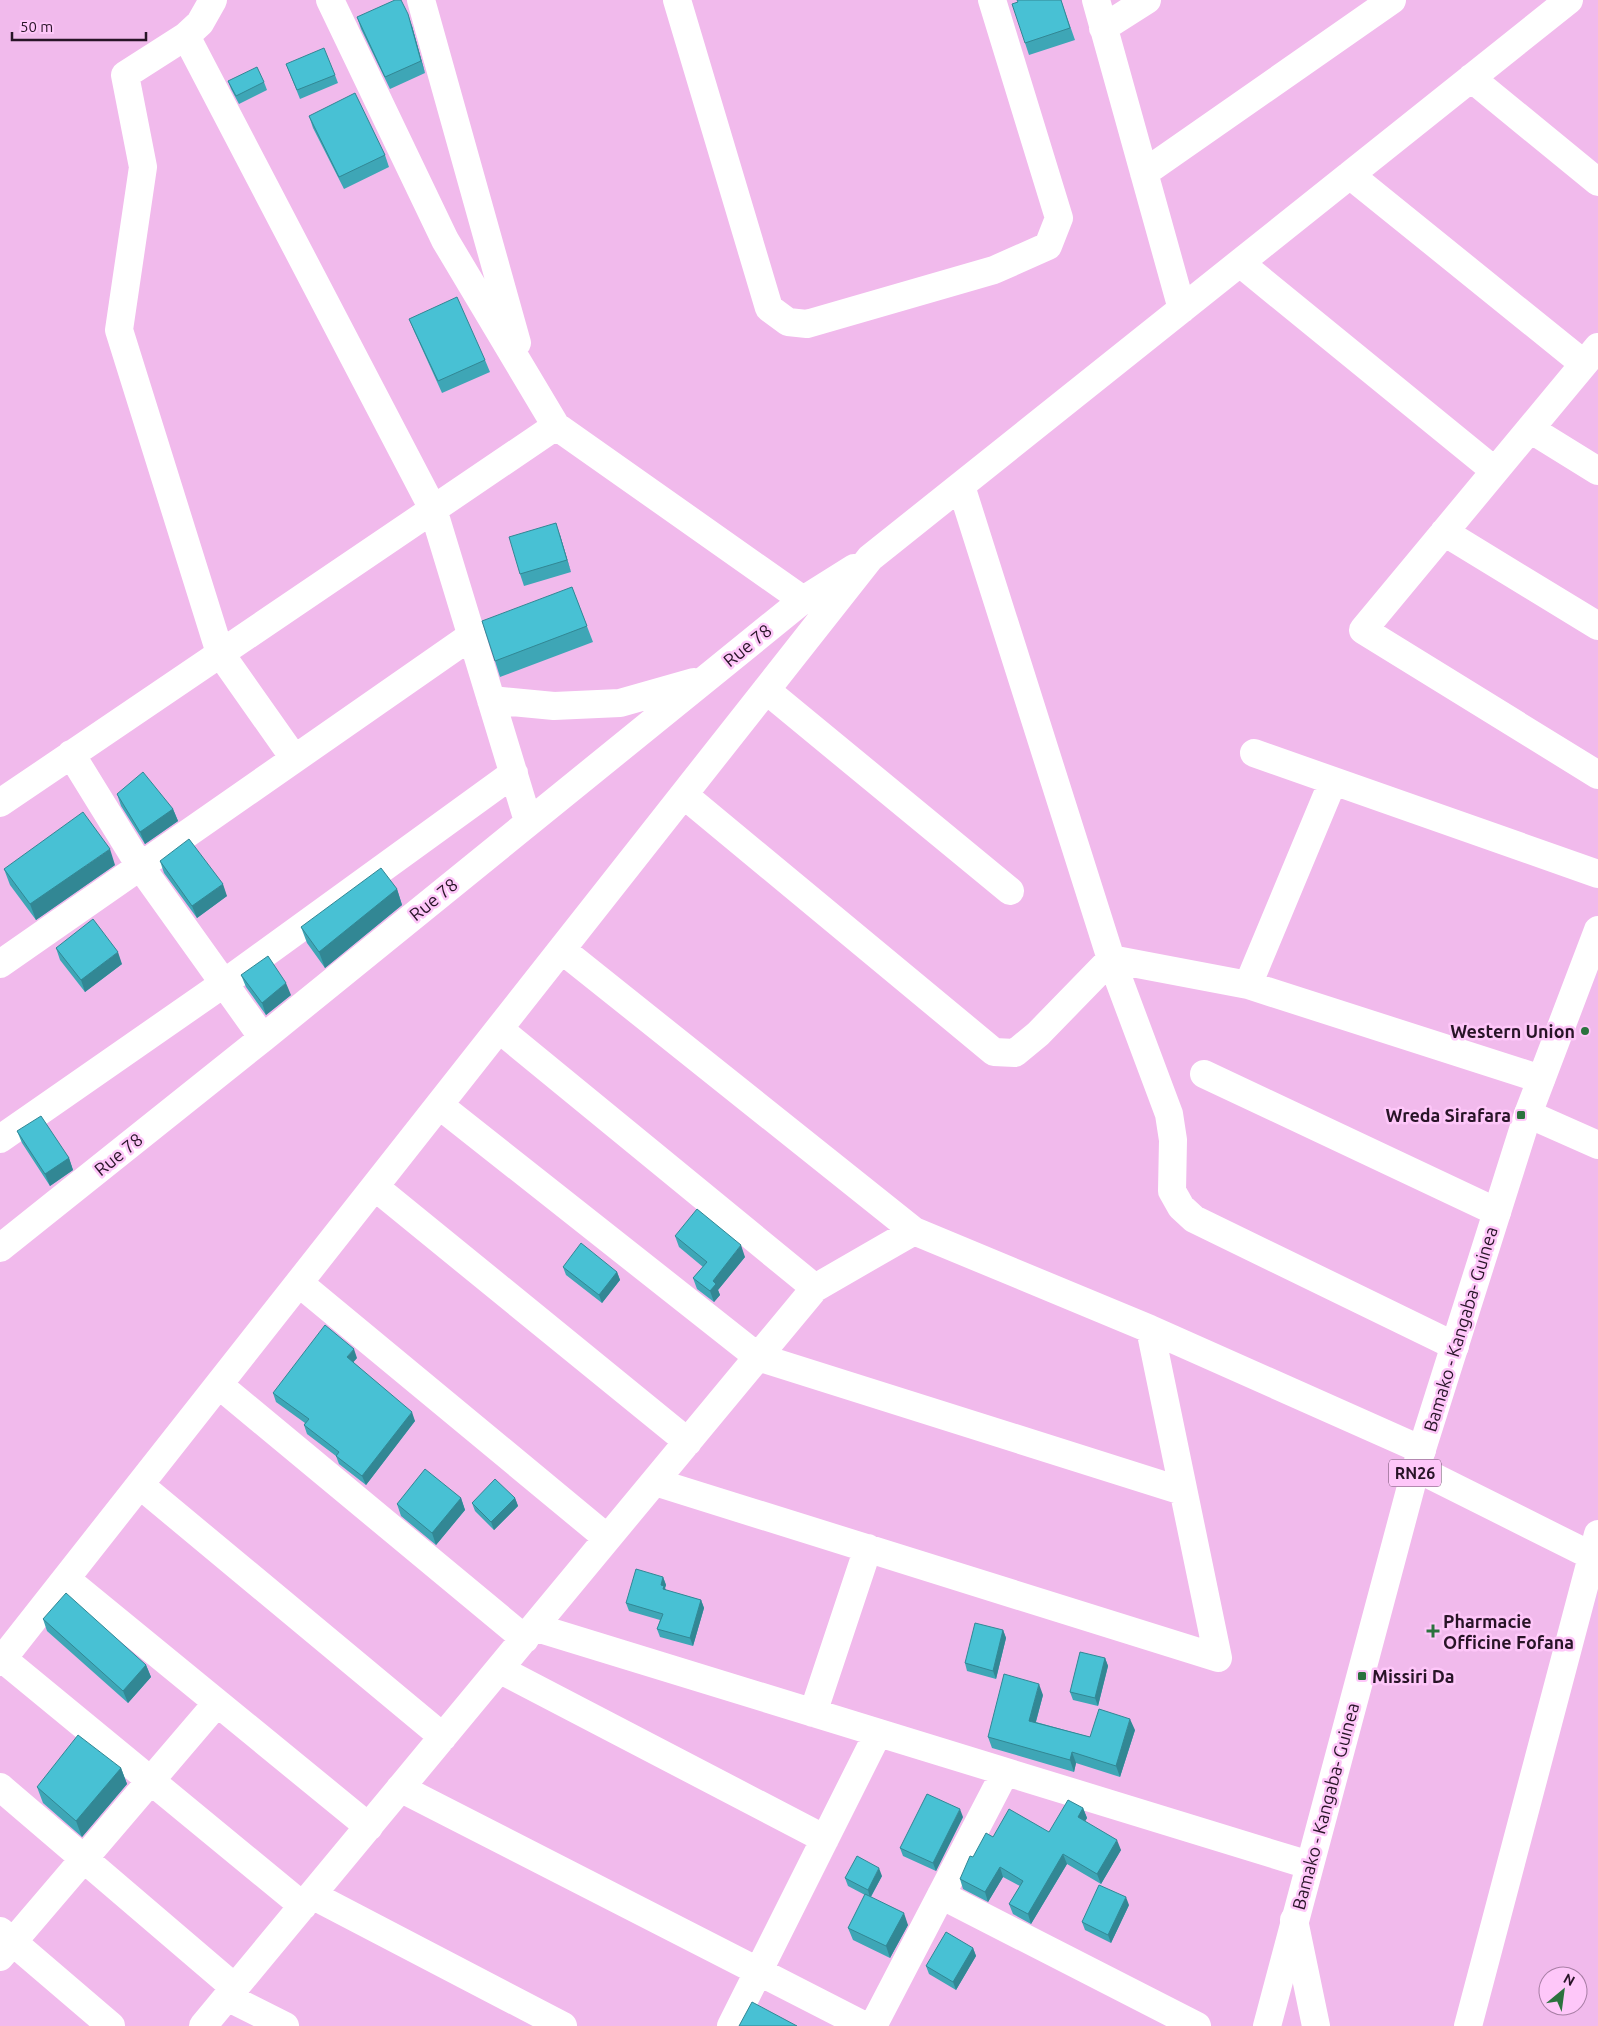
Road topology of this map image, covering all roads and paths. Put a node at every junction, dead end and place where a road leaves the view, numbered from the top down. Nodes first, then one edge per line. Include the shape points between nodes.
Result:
1 (213, 0) edge
2 (330, 0) edge
3 (421, 0) edge
4 (992, 0) edge
5 (1096, 0) edge
6 (1147, 0) edge
7 (1392, 0) edge
8 (1569, 0) edge
9 (678, 1) edge
10 (1104, 28) junction
11 (186, 36) junction
12 (1472, 78) junction
13 (1144, 173) junction
14 (1350, 175) junction
15 (1598, 182) edge
16 (1240, 263) junction
17 (1182, 309) junction
18 (1591, 356) edge
19 (528, 380) junction
20 (556, 426) junction
21 (1530, 429) junction
22 (1495, 471) junction
23 (1598, 471) edge
24 (961, 486) junction
25 (433, 509) junction
26 (1444, 532) junction
27 (870, 558) junction
28 (803, 600) junction
29 (1598, 626) edge
30 (472, 636) junction
31 (220, 653) junction
32 (705, 679) junction
33 (766, 690) junction
34 (491, 700) junction
35 (1254, 753) dead end
36 (71, 754) junction
37 (294, 758) junction
38 (514, 774) junction
39 (1598, 775) edge
40 (1333, 781) junction
41 (684, 794) junction
42 (0, 803) edge
43 (528, 821) junction
44 (140, 866) junction
45 (1598, 874) edge
46 (1010, 891) dead end
47 (1598, 930) edge
48 (562, 950) junction
49 (1111, 959) junction
50 (0, 964) edge
51 (223, 984) junction
52 (1248, 985) junction
53 (499, 1029) junction
54 (263, 1038) junction
55 (1204, 1074) dead end
56 (1541, 1080) junction
57 (439, 1105) junction
58 (1528, 1114) junction
59 (0, 1139) edge
60 (1598, 1145) edge
61 (375, 1187) junction
62 (1497, 1212) junction
63 (914, 1231) junction
64 (0, 1248) edge
65 (299, 1283) junction
66 (815, 1288) junction
67 (1150, 1329) junction
68 (1455, 1346) junction
69 (758, 1357) junction
70 (219, 1385) junction
71 (688, 1442) junction
72 (1419, 1459) junction
73 (655, 1482) junction
74 (140, 1485) junction
75 (1182, 1491) junction
76 (608, 1538) junction
77 (868, 1548) junction
78 (1596, 1550) edge
79 (66, 1579) junction
80 (529, 1633) junction
81 (1, 1661) edge
82 (499, 1669) junction
83 (217, 1703) junction
84 (813, 1713) junction
85 (878, 1733) junction
86 (443, 1737) junction
87 (1005, 1772) junction
88 (151, 1780) junction
89 (0, 1787) edge
90 (400, 1788) junction
91 (368, 1827) junction
92 (825, 1839) junction
93 (84, 1859) junction
94 (1309, 1865) junction
95 (941, 1895) junction
96 (308, 1900) junction
97 (1294, 1920) junction
98 (4, 1943) edge
99 (758, 1972) junction
100 (231, 1992) junction
101 (111, 2026) edge
102 (203, 2026) edge
103 (285, 2026) edge
104 (564, 2026) edge
105 (731, 2026) edge
106 (865, 2026) edge
107 (873, 2026) edge
108 (1197, 2026) edge
109 (1267, 2026) edge
110 (1316, 2026) edge
111 (1468, 2026) edge

1 - 11 street via 200,23
2 - 19 street via 445,240
3 - 19 street
4 - 9 street via 1059,218 1048,246 994,270 807,324 788,322 769,308
5 - 10 street
6 - 10 street
7 - 13 street
8 - 12 street
10 - 13 street
11 - 25 street
11 - 31 street via 125,75 143,167 119,330
12 - 14 street
12 - 15 street
13 - 17 street
14 - 16 street
14 - 18 street
16 - 17 street
16 - 22 street
17 - 24 street
18 - 21 street
19 - 20 street
20 - 25 street
20 - 28 street
21 - 22 street
21 - 23 street
22 - 26 street
24 - 27 street
24 - 49 street
25 - 30 street
25 - 31 street
26 - 29 street
26 - 39 street via 1363,630
27 - 28 street, Rue 78
27 - 33 street
28 - 32 street, Rue 78
30 - 34 street
30 - 37 street
31 - 36 street
31 - 37 street
32 - 34 street via 620,703 554,706
32 - 43 street, Rue 78
33 - 41 street
33 - 46 street
34 - 38 street
35 - 40 street
36 - 42 street
36 - 44 street
37 - 44 street
38 - 43 street
38 - 51 street
40 - 45 street
40 - 52 street
41 - 48 street
41 - 49 street via 994,1052 1015,1053 1038,1034
43 - 54 street, Rue 78
44 - 50 street
44 - 51 street
47 - 56 street, Bamako - Kangaba- Guinea / RN26
48 - 53 street
48 - 63 street
49 - 52 street
49 - 68 street via 1169,1114 1173,1140 1172,1191 1181,1207 1194,1218
51 - 54 street
51 - 59 street
52 - 56 street
53 - 57 street
53 - 66 street
54 - 64 street, Rue 78
55 - 62 street
56 - 58 street, Bamako - Kangaba- Guinea / RN26
57 - 61 street
57 - 69 street
58 - 60 street
58 - 62 street, Bamako - Kangaba- Guinea / RN26
61 - 65 street
61 - 71 street
62 - 68 street, Bamako - Kangaba- Guinea / RN26
63 - 66 street
63 - 67 street
65 - 70 street
65 - 76 street
66 - 69 street
67 - 72 street
67 - 75 street
68 - 72 street, Bamako - Kangaba- Guinea / RN26
69 - 71 street
69 - 75 street
70 - 74 street
70 - 80 street
71 - 73 street
72 - 78 street
72 - 94 street, Bamako - Kangaba- Guinea / RN26
73 - 76 street
73 - 77 street
74 - 79 street
74 - 86 street
75 - 77 street via 1218,1658
76 - 80 street
77 - 84 street
78 - 111 street
79 - 81 street
79 - 83 street
80 - 82 street
80 - 84 street
81 - 88 street
82 - 86 street
82 - 92 street
83 - 88 street
83 - 91 street
84 - 85 street
85 - 87 street
85 - 92 street
86 - 90 street
87 - 94 street
87 - 95 street
88 - 93 street
88 - 96 street
89 - 93 street
90 - 91 street
90 - 99 street
91 - 96 street
92 - 99 street
93 - 98 street
93 - 100 street
94 - 97 street, Bamako - Kangaba- Guinea / RN26
95 - 107 street
95 - 108 street
96 - 100 street
96 - 104 street
97 - 109 street, Bamako - Kangaba- Guinea / RN26
97 - 110 street
98 - 101 street
99 - 105 street
99 - 106 street
100 - 102 street
100 - 103 street

